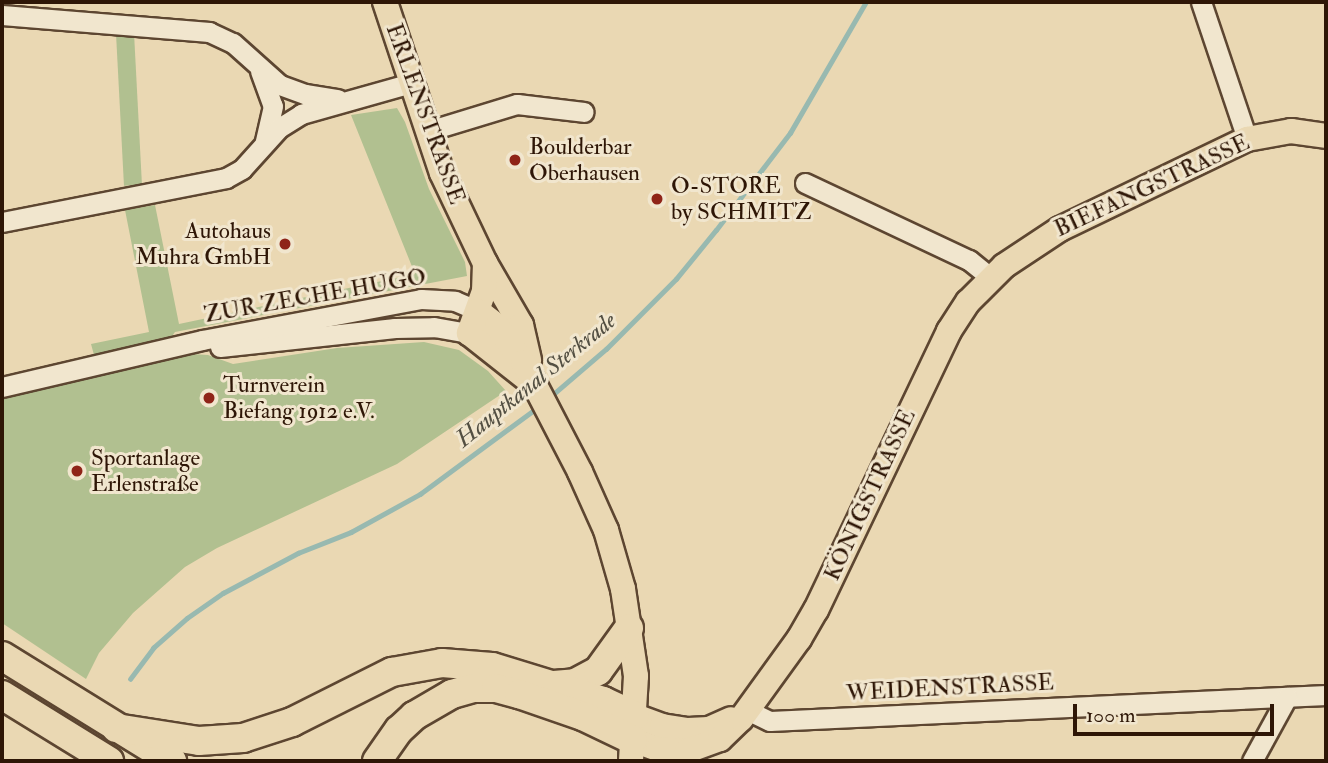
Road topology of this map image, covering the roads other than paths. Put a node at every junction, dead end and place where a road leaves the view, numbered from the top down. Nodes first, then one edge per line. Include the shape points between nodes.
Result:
1 (386, 2) edge
2 (1201, 2) edge
3 (2, 15) edge
4 (257, 67) junction
5 (411, 83) junction
6 (349, 100) junction
7 (584, 112) dead end
8 (428, 131) junction
9 (1326, 136) edge
10 (1247, 139) junction
11 (265, 143) junction
12 (805, 183) dead end
13 (2, 222) edge
14 (485, 263) junction
15 (990, 278) junction
16 (474, 322) junction
17 (160, 351) junction
18 (533, 384) junction
19 (2, 387) edge
20 (629, 628) junction
21 (2, 656) edge
22 (554, 685) junction
23 (2, 695) edge
24 (1326, 695) edge
25 (1287, 697) junction
26 (747, 710) junction
27 (116, 728) junction
28 (57, 729) junction
29 (633, 739) edge
30 (680, 756) edge
31 (86, 761) edge
32 (109, 761) edge
33 (172, 761) edge
34 (377, 761) edge
35 (1252, 761) edge

1 - 5 main road, ERLENSTRASSE
2 - 10 street
3 - 4 street via 209,32 233,43
4 - 6 street via 293,90
4 - 11 street via 273,106
5 - 6 street
5 - 8 main road, ERLENSTRASSE
6 - 11 street via 301,114
7 - 8 street via 517,104
8 - 14 main road, ERLENSTRASSE via 448,188
9 - 10 main road, BIEFANGSTRASSE via 1291,131
10 - 15 main road, BIEFANGSTRASSE via 1060,229
11 - 13 street via 242,169 219,180
12 - 15 street via 969,260
14 - 16 main road via 487,276
14 - 18 main road, ERLENSTRASSE via 521,325
15 - 26 main road, KÖNIGSTRASSE via 968,302 942,344 816,610
16 - 17 street, ZUR ZECHE HUGO via 253,346
16 - 17 street, ZUR ZECHE HUGO via 456,301 421,299
16 - 18 main road, ERLENSTRASSE
17 - 19 street, ZUR ZECHE HUGO
18 - 20 main road, ERLENSTRASSE via 599,512 616,562
20 - 22 highway via 598,671 575,682
20 - 29 main road, ERLENSTRASSE via 636,676
21 - 27 highway
22 - 27 highway via 492,667 442,663 392,672 292,722 243,738 200,741
22 - 29 highway
23 - 28 highway
24 - 25 street, WEIDENSTRASSE
25 - 26 street, WEIDENSTRASSE via 770,721
25 - 35 street
26 - 29 main road, KÖNIGSTRASSE via 718,725
26 - 30 main road, KÖNIGSTRASSE via 720,739
27 - 33 highway
28 - 31 highway
28 - 32 highway
29 - 30 main road, KÖNIGSTRASSE
29 - 34 highway via 519,694 473,688 452,694 414,716

